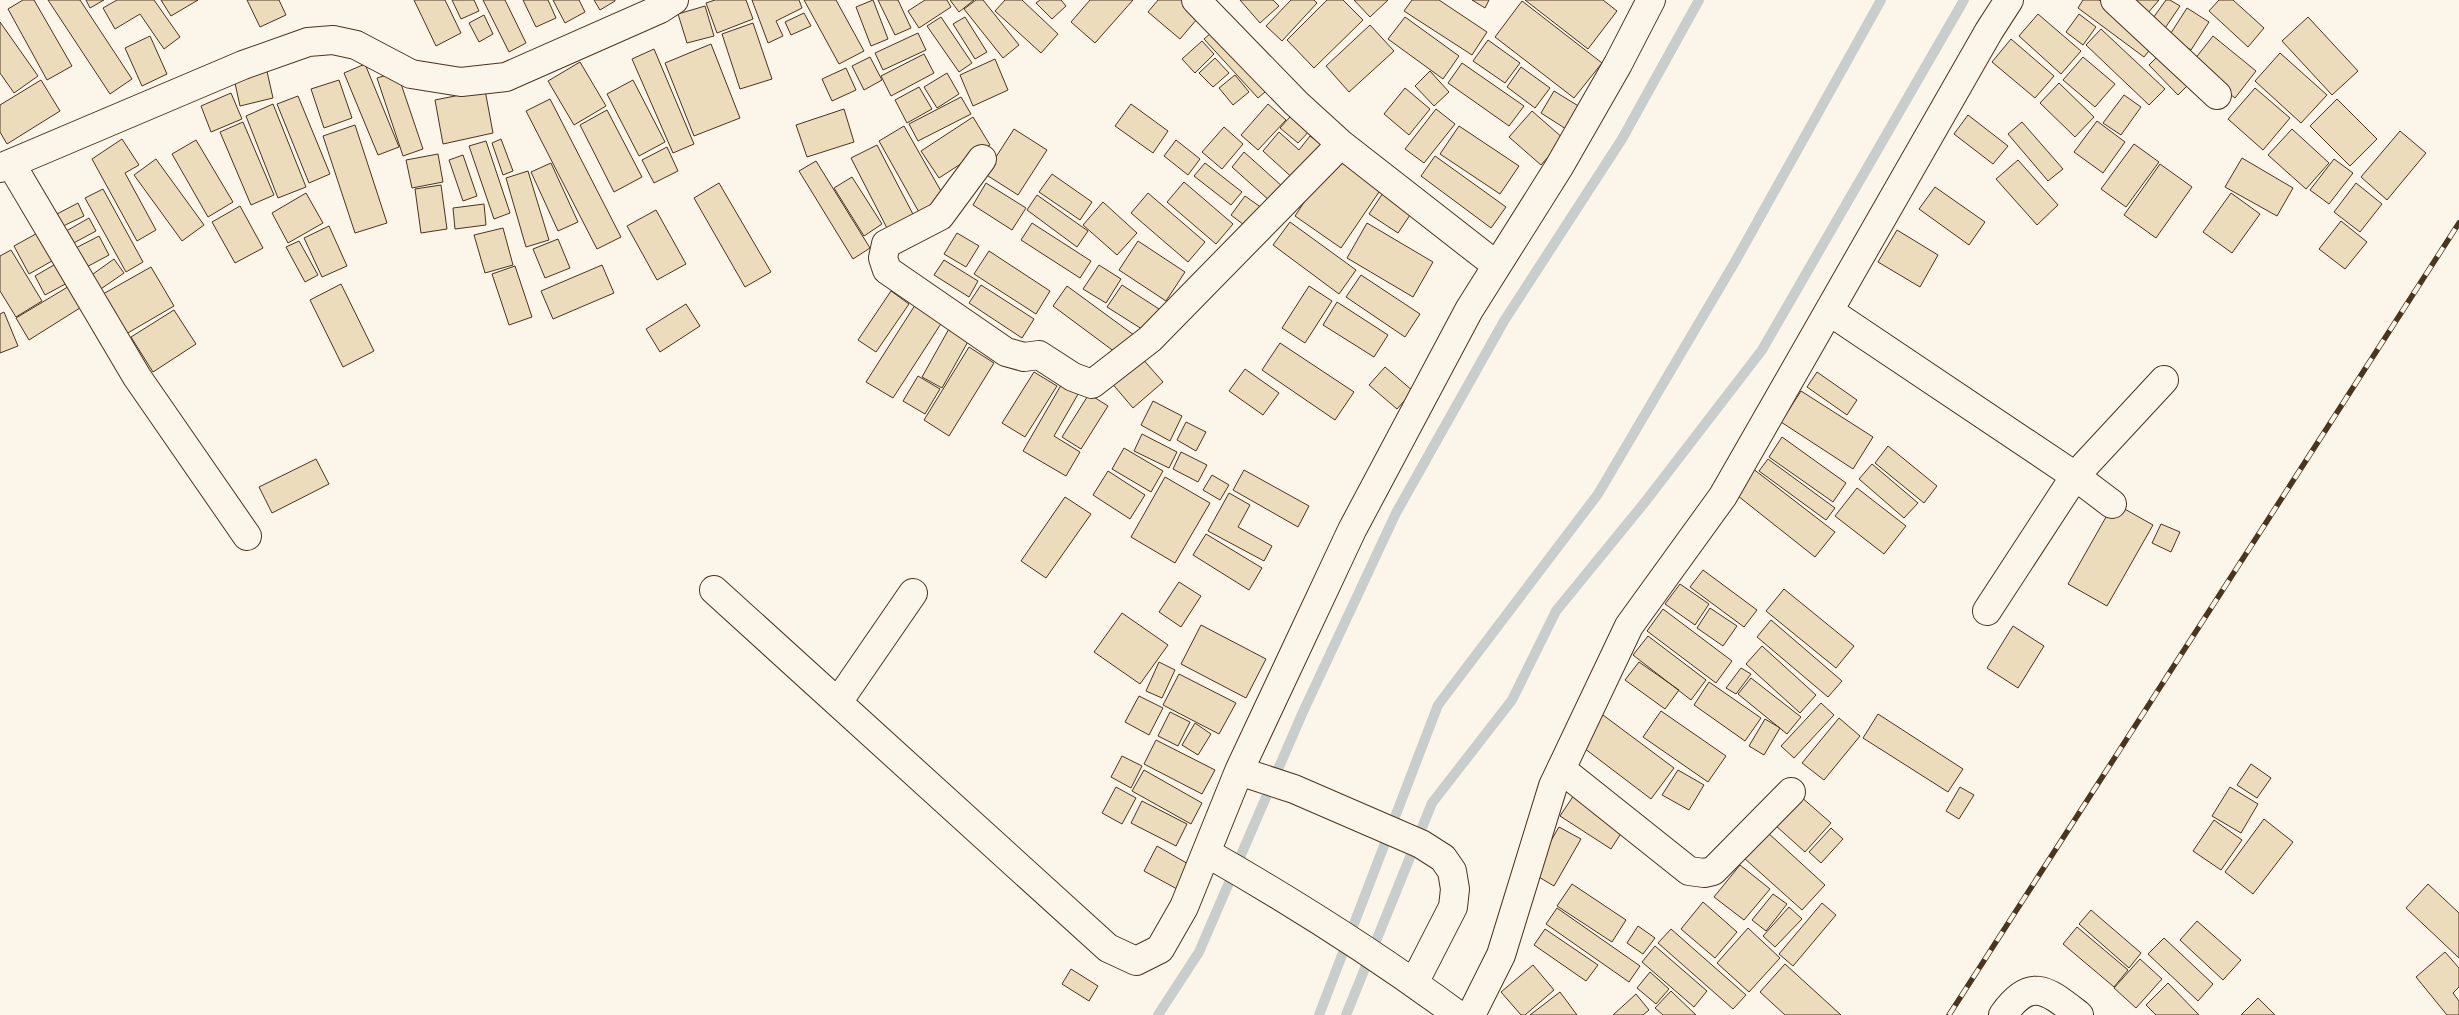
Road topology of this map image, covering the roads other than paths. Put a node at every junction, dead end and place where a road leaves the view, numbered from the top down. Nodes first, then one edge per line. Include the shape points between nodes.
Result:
1 (674, 0) edge
2 (1196, 0) edge
3 (1652, 0) edge
4 (2009, 0) edge
5 (2115, 0) edge
6 (2217, 96) dead end
7 (1341, 144) junction
8 (982, 159) dead end
9 (5, 166) edge
10 (1496, 265) junction
11 (1829, 311) junction
12 (2164, 380) dead end
13 (2074, 476) junction
14 (2112, 504) dead end
15 (247, 536) dead end
16 (714, 590) dead end
17 (913, 593) dead end
18 (1987, 611) dead end
19 (838, 702) junction
20 (1561, 769) junction
21 (1250, 775) junction
22 (1791, 792) dead end
23 (1217, 858) junction
24 (1414, 983) junction
25 (1458, 1015) edge
26 (1470, 1015) edge
27 (2003, 1015) edge
28 (2079, 1015) edge

1 - 9 street via 506,77 462,82 411,74 356,45 333,40 308,42 243,65
2 - 7 street via 1296,103
3 - 10 street via 1559,167
4 - 11 street
5 - 6 street
7 - 8 street via 1150,339 1092,384 1073,377 1038,355 1024,357 1006,352 887,270 883,258 886,244 940,216
7 - 10 street
9 - 15 street via 137,377
10 - 21 street via 1352,530
11 - 13 street
11 - 20 street via 1723,496 1629,626
12 - 13 street
13 - 14 street
13 - 18 street
16 - 19 street
17 - 19 street
19 - 23 street via 1108,948 1136,961 1160,948
20 - 22 street via 1689,871 1704,873 1713,872
20 - 26 street via 1500,955
21 - 23 street
21 - 24 street via 1294,789 1412,840 1443,858 1452,871 1453,906
23 - 24 street
24 - 25 street
27 - 28 street via 2012,1003 2030,991 2043,990

